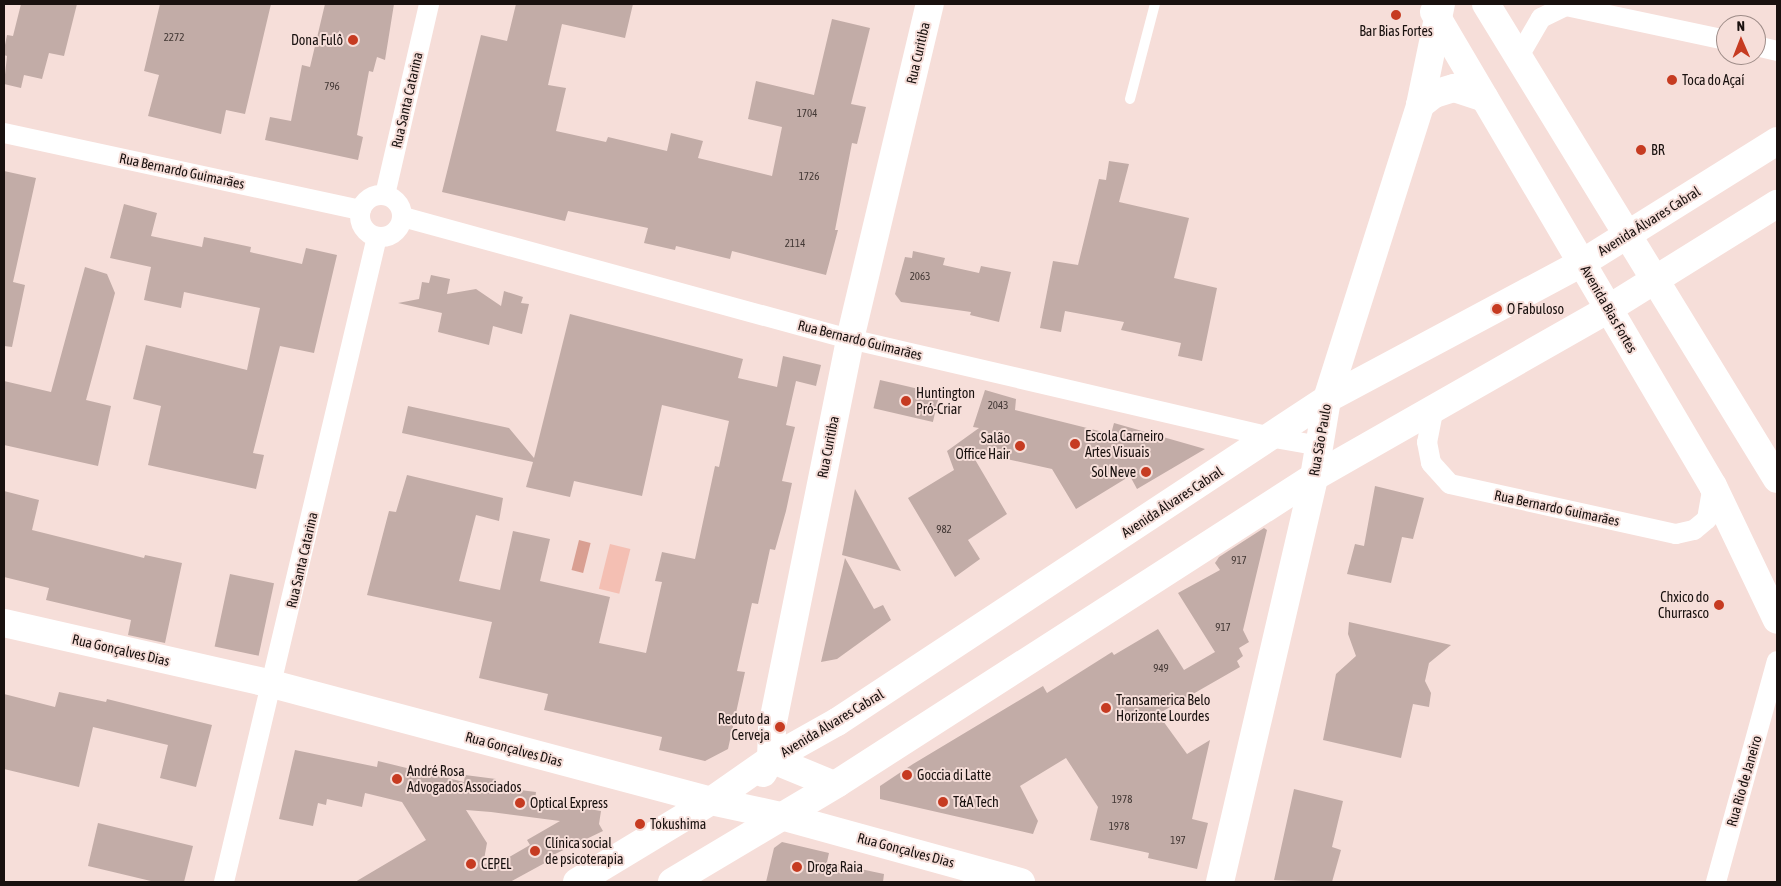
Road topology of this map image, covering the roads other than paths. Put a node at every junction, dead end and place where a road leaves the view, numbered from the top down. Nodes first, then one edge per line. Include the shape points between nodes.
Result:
1 (429, 4) edge
2 (930, 4) edge
3 (1155, 4) edge
4 (1486, 4) edge
5 (1436, 9) edge
6 (1716, 38) edge
7 (1519, 56) junction
8 (1484, 98) junction
9 (1130, 99) dead end
10 (1420, 105) junction
11 (4, 133) edge
12 (1777, 141) edge
13 (385, 195) junction
14 (1777, 204) edge
15 (360, 210) junction
16 (403, 217) junction
17 (1628, 234) junction
18 (377, 237) junction
19 (1582, 263) junction
20 (1656, 281) junction
21 (1608, 309) junction
22 (850, 339) junction
23 (1327, 399) junction
24 (1433, 412) junction
25 (1270, 438) junction
26 (1320, 446) junction
27 (1314, 478) junction
28 (1777, 480) edge
29 (1713, 486) junction
30 (1777, 620) edge
31 (4, 623) edge
32 (1777, 661) edge
33 (1775, 678) edge
34 (272, 684) junction
35 (771, 759) junction
36 (834, 785) junction
37 (711, 801) junction
38 (743, 809) junction
39 (781, 816) junction
40 (717, 855) junction
41 (224, 882) edge
42 (577, 882) edge
43 (672, 882) edge
44 (712, 882) edge
45 (1021, 882) edge
46 (1220, 882) edge
47 (1716, 882) edge

1 - 13 street, Rua Santa Catarina
2 - 22 street, Rua Curitiba
3 - 9 lane
4 - 7 street
5 - 8 street, Avenida Bias Fortes
5 - 10 street, Rua São Paulo
6 - 7 street via 1566,6 1541,18
7 - 17 street
8 - 10 street via 1454,88 1434,94
8 - 19 street, Avenida Bias Fortes
10 - 23 street, Rua São Paulo
11 - 15 street, Rua Bernardo Guimarães
12 - 17 street, Avenida Álvares Cabral
13 - 15 street via 367,200
13 - 16 street via 399,205
14 - 20 street
15 - 18 street via 364,227
16 - 18 street via 399,228 390,236
16 - 22 street, Rua Bernardo Guimarães
17 - 19 street, Avenida Álvares Cabral
17 - 20 street
18 - 34 street, Rua Santa Catarina
19 - 21 street, Avenida Bias Fortes
19 - 23 street, Avenida Álvares Cabral
20 - 21 street
20 - 28 street
21 - 24 street
21 - 29 street, Avenida Bias Fortes
22 - 25 street, Rua Bernardo Guimarães
22 - 35 street, Rua Curitiba via 772,727
23 - 25 street, Avenida Álvares Cabral
23 - 26 street, Rua São Paulo
24 - 27 street
24 - 29 street, Rua Bernardo Guimarães via 1427,442 1431,463 1450,484 1676,534 1694,530 1707,519
25 - 26 street, Rua Bernardo Guimarães
25 - 35 street, Avenida Álvares Cabral via 837,722
26 - 27 street, Rua São Paulo
27 - 36 street
27 - 46 street, Rua São Paulo
29 - 30 street, Avenida Bias Fortes
31 - 34 street, Rua Gonçalves Dias
32 - 33 street, Rua Rio de Janeiro
33 - 47 street, Rua Rio de Janeiro
34 - 37 street, Rua Gonçalves Dias
34 - 41 street, Rua Santa Catarina
35 - 36 street
35 - 37 street, Avenida Álvares Cabral
35 - 38 street, Rua Curitiba
36 - 39 street
37 - 38 street, Rua Gonçalves Dias
37 - 42 street, Avenida Álvares Cabral
38 - 39 street, Rua Gonçalves Dias
38 - 40 street, Rua Curitiba
39 - 40 street
39 - 45 street, Rua Gonçalves Dias
40 - 43 street
40 - 44 street, Rua Curitiba

